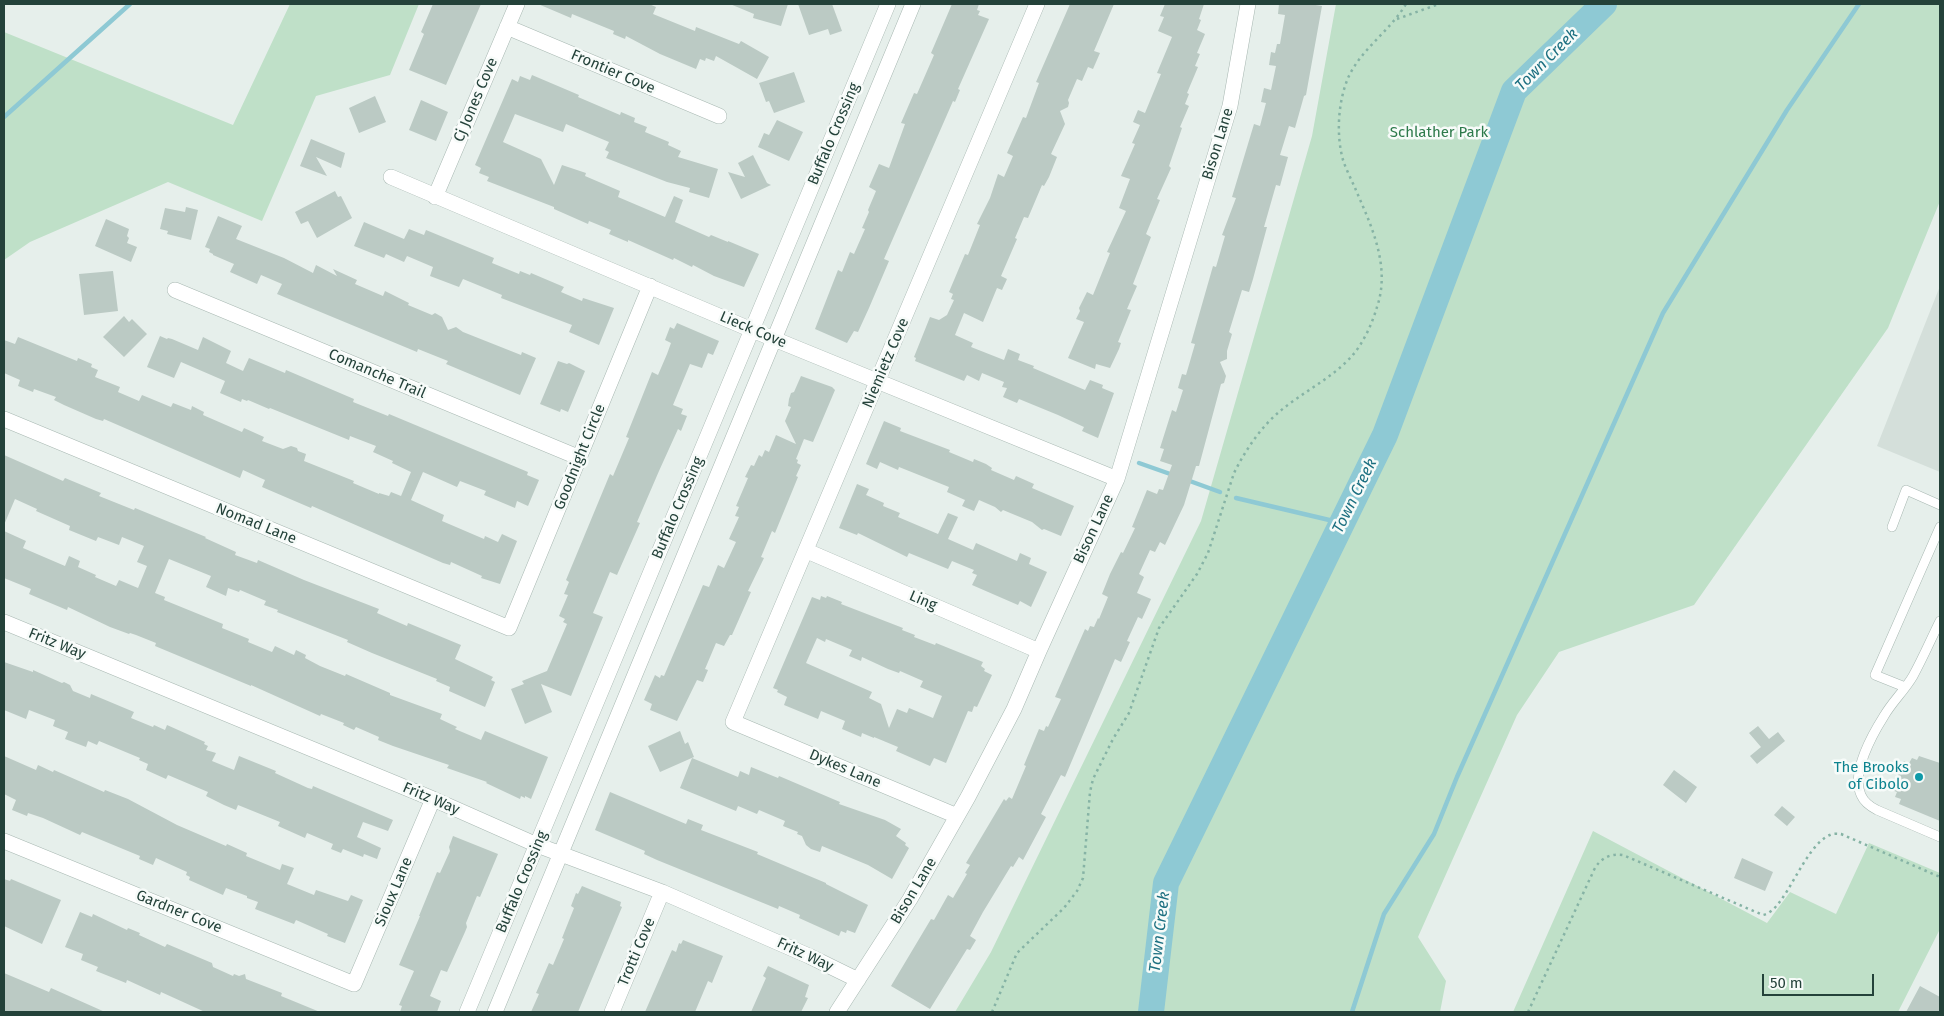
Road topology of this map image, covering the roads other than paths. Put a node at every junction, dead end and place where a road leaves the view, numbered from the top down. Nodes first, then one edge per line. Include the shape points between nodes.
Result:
1 (517, 4) edge
2 (888, 4) edge
3 (913, 4) edge
4 (1037, 4) edge
5 (1248, 4) edge
6 (507, 27) junction
7 (719, 116) dead end
8 (391, 177) dead end
9 (435, 196) junction
10 (650, 286) junction
11 (175, 290) dead end
12 (752, 330) junction
13 (774, 339) junction
14 (878, 382) junction
15 (4, 419) edge
16 (580, 458) junction
17 (1117, 479) junction
18 (1940, 505) edge
19 (1892, 527) dead end
20 (1940, 527) edge
21 (807, 551) junction
22 (1940, 620) edge
23 (4, 622) edge
24 (509, 628) joint
25 (1039, 651) junction
26 (1905, 687) junction
27 (733, 722) joint
28 (433, 799) junction
29 (957, 816) junction
30 (1940, 837) edge
31 (4, 841) edge
32 (537, 845) junction
33 (560, 854) junction
34 (662, 892) junction
35 (858, 980) junction
36 (354, 984) joint
37 (468, 1012) edge
38 (495, 1012) edge
39 (612, 1012) edge
40 (837, 1012) edge

1 - 6 street, Cj Jones Cove
2 - 12 street, Buffalo Crossing
3 - 13 street, Buffalo Crossing
4 - 14 street, Niemietz Cove
5 - 17 street, Bison Lane via 1230,106
6 - 7 street, Frontier Cove
6 - 9 street, Cj Jones Cove
8 - 9 street, Lieck Cove
9 - 10 street, Lieck Cove
10 - 12 street, Lieck Cove
10 - 16 street, Goodnight Circle
11 - 16 street, Comanche Trail
12 - 13 street, Lieck Cove
12 - 32 street, Buffalo Crossing
13 - 14 street, Lieck Cove
13 - 33 street, Buffalo Crossing
14 - 17 street, Lieck Cove
14 - 21 street, Niemietz Cove
15 - 24 street, Nomad Lane
16 - 24 street, Goodnight Circle
17 - 25 street, Bison Lane
18 - 19 lane via 1906,490
20 - 26 lane via 1875,675
21 - 25 street, Ling
21 - 27 street, Niemietz Cove
22 - 26 lane
23 - 28 street, Fritz Way
25 - 29 street, Bison Lane via 1014,709
26 - 30 lane via 1883,716 1869,742 1858,784 1861,796 1869,806
27 - 29 street, Dykes Lane
28 - 32 street, Fritz Way
28 - 36 street, Sioux Lane
29 - 35 street, Bison Lane via 910,899
31 - 36 street, Gardner Cove
32 - 33 street, Fritz Way
32 - 37 street, Buffalo Crossing
33 - 34 street, Fritz Way
33 - 38 street, Buffalo Crossing
34 - 35 street, Fritz Way
34 - 39 street, Trotti Cove
35 - 40 street, Bison Lane

